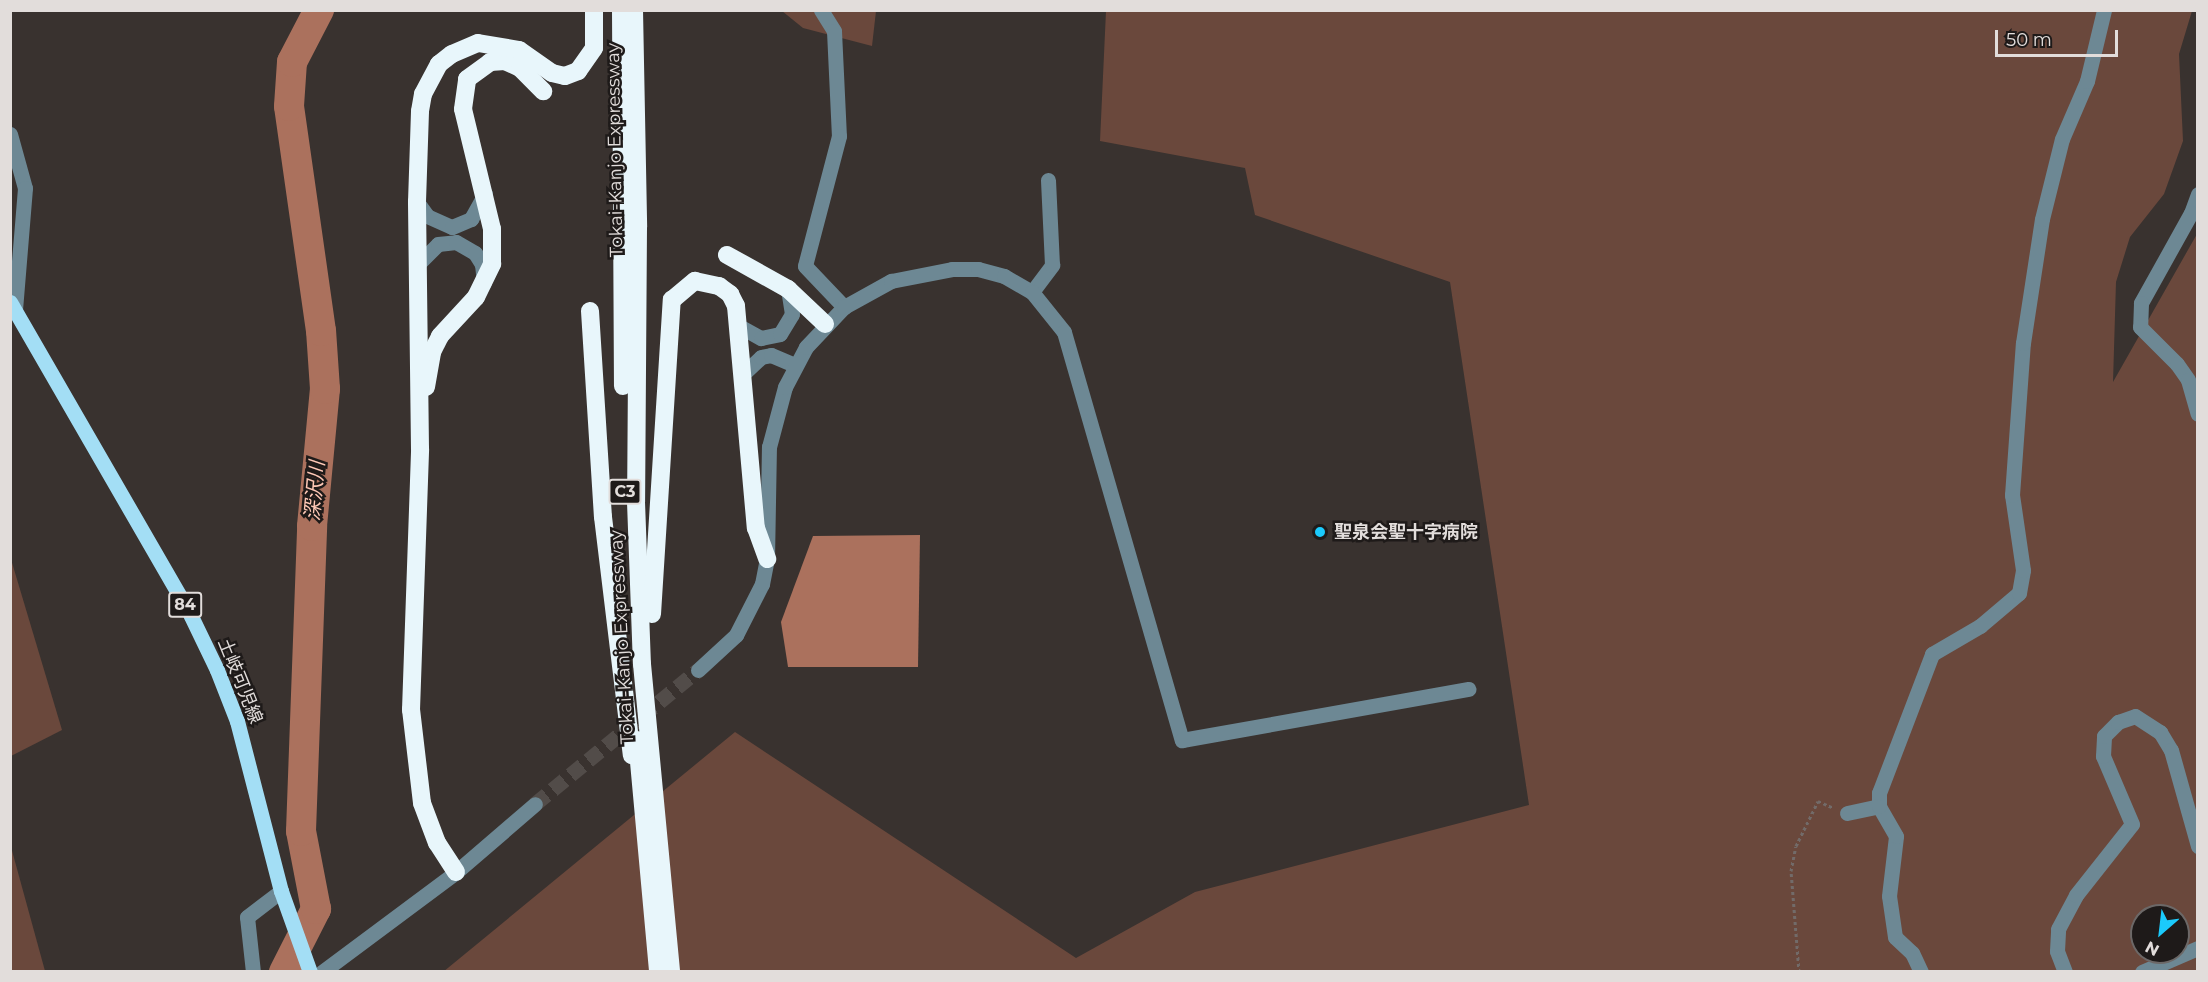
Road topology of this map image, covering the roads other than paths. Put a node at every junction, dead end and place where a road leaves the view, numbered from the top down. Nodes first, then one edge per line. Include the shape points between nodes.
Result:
1 (594, 10) edge
2 (621, 10) edge
3 (634, 10) edge
4 (821, 10) edge
5 (2104, 10) edge
6 (543, 91) dead end
7 (10, 134) edge
8 (1048, 180) dead end
9 (485, 194) junction
10 (2198, 194) edge
11 (417, 202) junction
12 (728, 255) dead end
13 (418, 264) junction
14 (484, 283) junction
15 (788, 289) junction
16 (1032, 292) junction
17 (13, 305) edge
18 (844, 307) junction
19 (590, 311) dead end
20 (825, 324) junction
21 (739, 326) junction
22 (794, 365) junction
23 (744, 373) junction
24 (2198, 414) edge
25 (420, 448) junction
26 (767, 559) junction
27 (698, 670) tunnel mouth
28 (1469, 689) dead end
29 (536, 804) tunnel mouth
30 (1879, 806) junction
31 (1847, 813) road end
32 (2198, 846) edge
33 (648, 860) junction
34 (456, 872) junction
35 (663, 882) junction
36 (281, 891) junction
37 (2198, 948) edge
38 (314, 971) edge
39 (253, 972) edge
40 (658, 972) edge
41 (671, 972) edge
42 (1921, 972) edge
43 (2065, 972) edge
44 (2142, 972) edge

1 - 11 highway via 594,48 586,63 571,74 552,73 519,50 492,43 464,48 440,64 423,94 420,111
2 - 33 highway, Tokai-Kanjo Expressway / C3 via 624,463 639,783
3 - 35 highway, Tokai-Kanjo Expressway / C3 via 638,227 636,502 642,664
4 - 18 street via 834,31 839,136 806,266
5 - 30 street via 2090,71 2062,139 2042,219 2023,343 2012,495 2023,570 2019,593 1980,626 1932,654 1879,793
6 - 9 highway via 520,68 505,62 490,62 467,79 463,109
7 - 17 street via 25,188
8 - 16 street via 1052,265
9 - 11 street via 471,219 452,227 427,216
9 - 14 highway via 493,246
10 - 24 street via 2141,303 2140,327 2182,372
11 - 13 highway
12 - 15 highway
13 - 14 street via 438,244 456,242 475,253 482,264
13 - 25 highway
14 - 25 highway via 440,336 432,352
15 - 20 highway
15 - 21 street via 792,314 780,334 761,338
16 - 18 street via 1004,276 978,269 952,269 891,281
16 - 28 street via 1064,332 1182,740
17 - 36 main road, 土岐可児線 / 84 via 191,616 217,670 237,721
18 - 20 street
19 - 33 highway via 603,517 625,678 635,793
20 - 22 street
21 - 23 highway
21 - 35 highway via 736,306 730,294 719,286 695,281 672,300 652,592 654,711 666,849
22 - 23 street via 771,355 761,357
22 - 26 street via 769,447
23 - 26 highway via 756,528
25 - 34 highway via 411,710 414,751 422,803 437,843
26 - 27 street via 762,584 736,635
29 - 34 street
30 - 31 street
30 - 42 street via 1896,836 1889,896 1895,937 1912,953
32 - 43 street via 2171,750 2160,732 2135,716 2118,722 2104,736 2103,756 2132,824 2076,895 2058,929 2057,951
33 - 40 highway, Tokai-Kanjo Expressway / C3
34 - 38 street
35 - 41 highway, Tokai-Kanjo Expressway / C3
36 - 38 main road, 土岐可児線 / 84
36 - 39 street via 247,918
37 - 44 street

